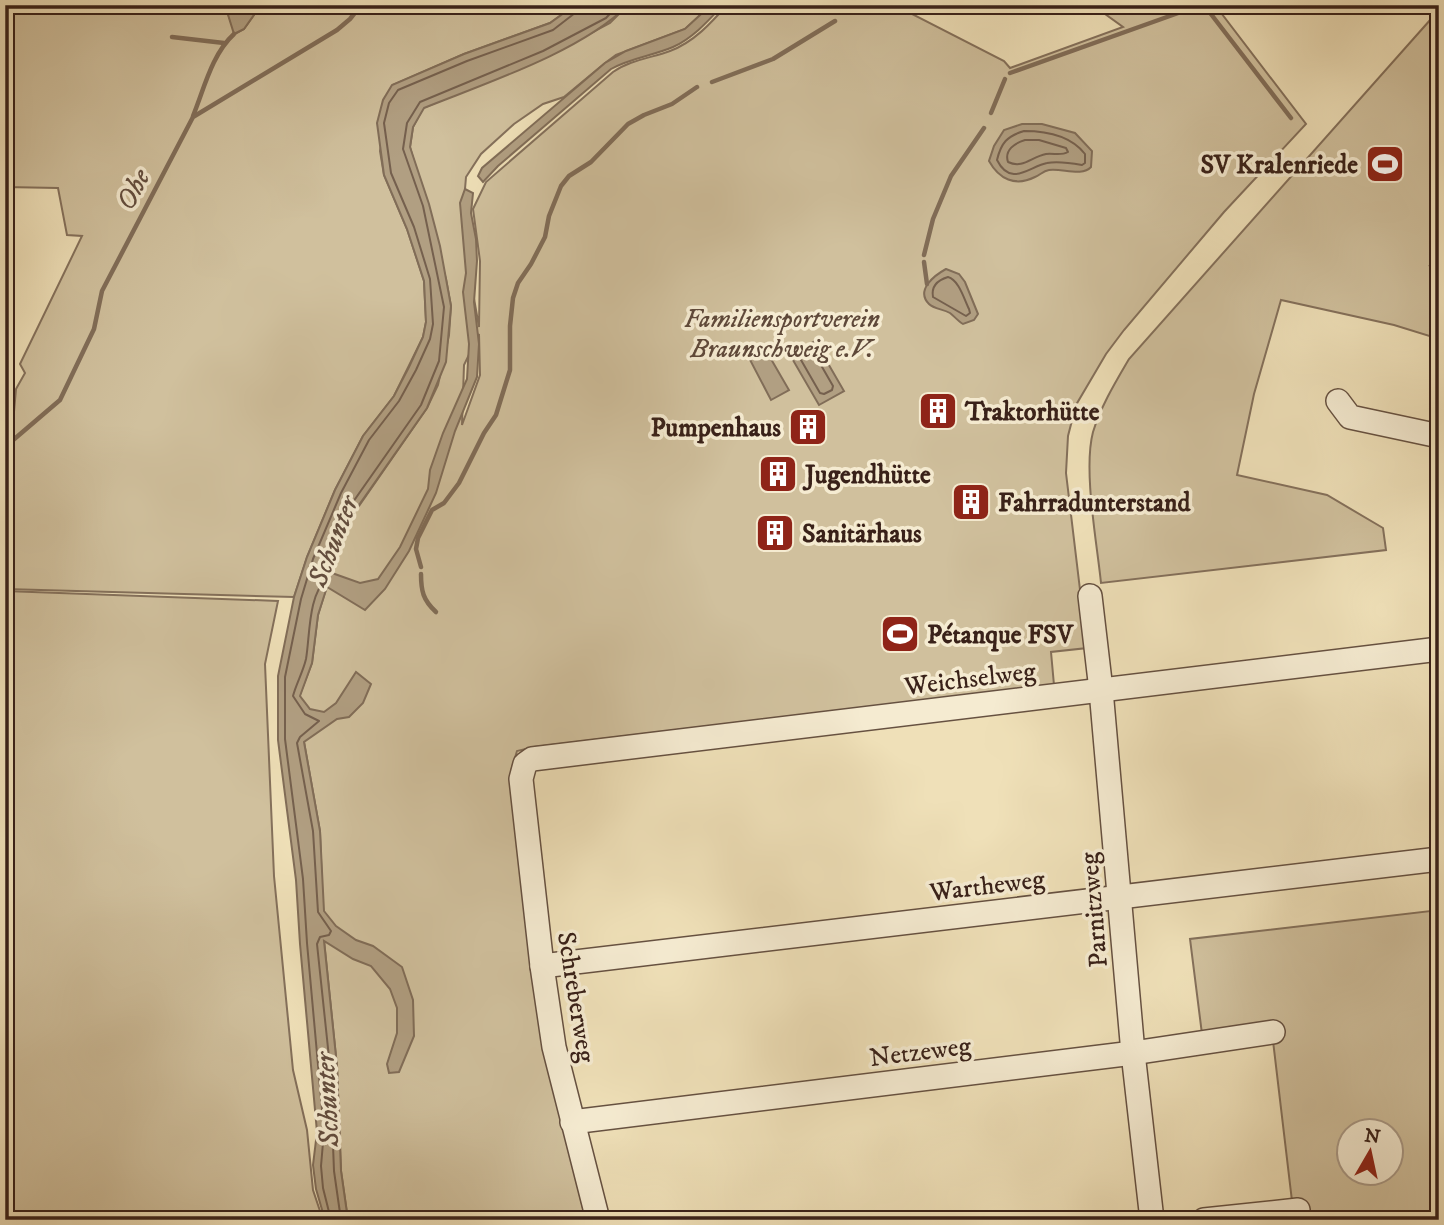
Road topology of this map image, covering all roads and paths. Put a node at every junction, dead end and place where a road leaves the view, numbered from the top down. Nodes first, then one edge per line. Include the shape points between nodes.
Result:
1 (1338, 401) dead end
2 (1439, 436) edge
3 (1090, 596) dead end
4 (1439, 649) edge
5 (1101, 690) junction
6 (520, 779) joint
7 (1439, 859) edge
8 (1121, 897) junction
9 (542, 966) junction
10 (1273, 1032) dead end
11 (1133, 1053) junction
12 (572, 1122) junction
13 (1298, 1210) dead end
14 (598, 1220) edge
15 (1152, 1220) edge
16 (1204, 1220) edge

1 - 2 street via 1350,417
3 - 5 street, Parnitzweg
4 - 5 street, Weichselweg
5 - 6 street, Weichselweg via 539,757 525,764
5 - 8 street, Parnitzweg
6 - 9 street, Schreberweg
7 - 8 street, Wartheweg
8 - 9 street, Wartheweg
8 - 11 street, Parnitzweg
9 - 12 street, Schreberweg via 554,1047
10 - 11 street, Netzeweg
11 - 12 street, Netzeweg
11 - 15 street, Parnitzweg
12 - 14 street, Schreberweg
13 - 16 street

